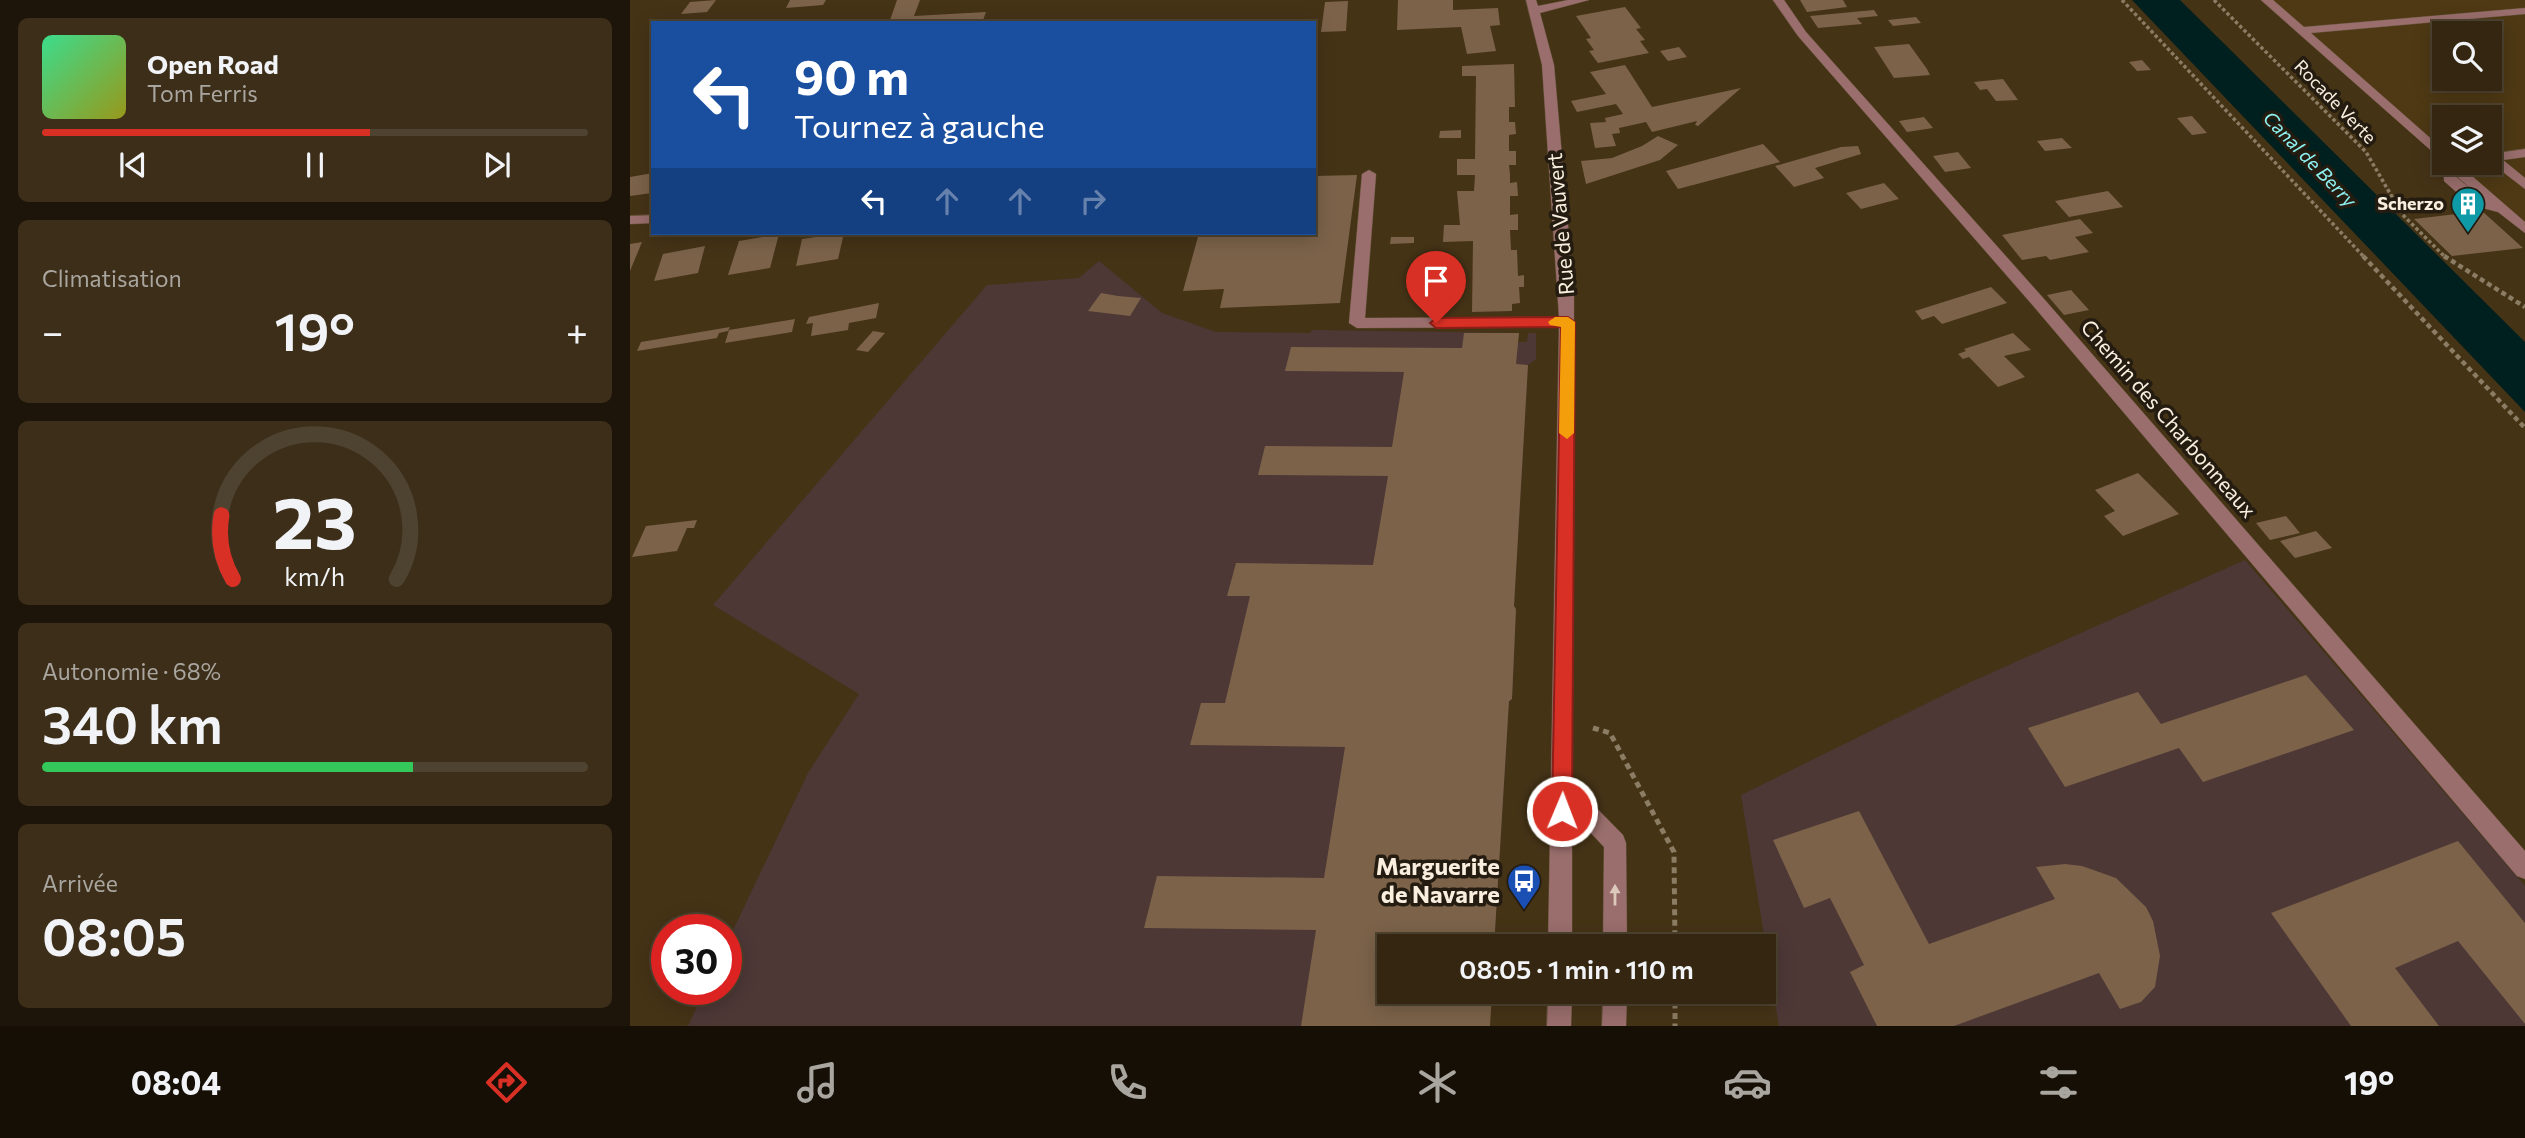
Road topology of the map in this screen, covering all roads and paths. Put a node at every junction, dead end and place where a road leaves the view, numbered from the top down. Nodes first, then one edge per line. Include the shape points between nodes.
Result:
1 (1584, 0) edge
2 (1778, 0) edge
3 (2122, 0) edge
4 (2214, 0) edge
5 (2266, 0) edge
6 (1531, 5) edge
7 (2525, 10) edge
8 (2300, 31) junction
9 (2432, 147) edge
10 (2525, 153) edge
11 (2502, 156) edge
12 (2502, 166) edge
13 (1369, 174) dead end
14 (2446, 175) edge
15 (2525, 185) edge
16 (651, 219) edge
17 (630, 220) edge
18 (2525, 229) edge
19 (2525, 306) edge
20 (1568, 322) junction
21 (2525, 428) edge
22 (1563, 718) junction
23 (1562, 787) junction
24 (2525, 868) edge
25 (1560, 934) edge
26 (1615, 934) edge
27 (1675, 934) edge
28 (1560, 1004) edge
29 (1615, 1004) edge
30 (1675, 1004) edge
31 (1559, 1026) edge
32 (1614, 1026) edge
33 (1675, 1026) edge

1 - 6 street
2 - 24 street, Chemin des Charbonneaux via 1802,34
3 - 21 path
4 - 19 path, Rocade Verte via 2366,152 2403,214 2448,260
5 - 8 street
6 - 20 street, Rue de Vauvert via 1548,65
7 - 8 street
8 - 9 street
10 - 11 street
12 - 15 street
13 - 20 street via 1357,323
14 - 18 street via 2476,202 2501,208
16 - 17 street
20 - 22 street, Rue de Vauvert
22 - 23 street, Rue de Vauvert
22 - 27 path via 1610,733 1674,852
23 - 25 street, Rue de Vauvert
26 -> 23 street via 1615,843
28 - 31 street
29 - 32 street
30 - 33 path

